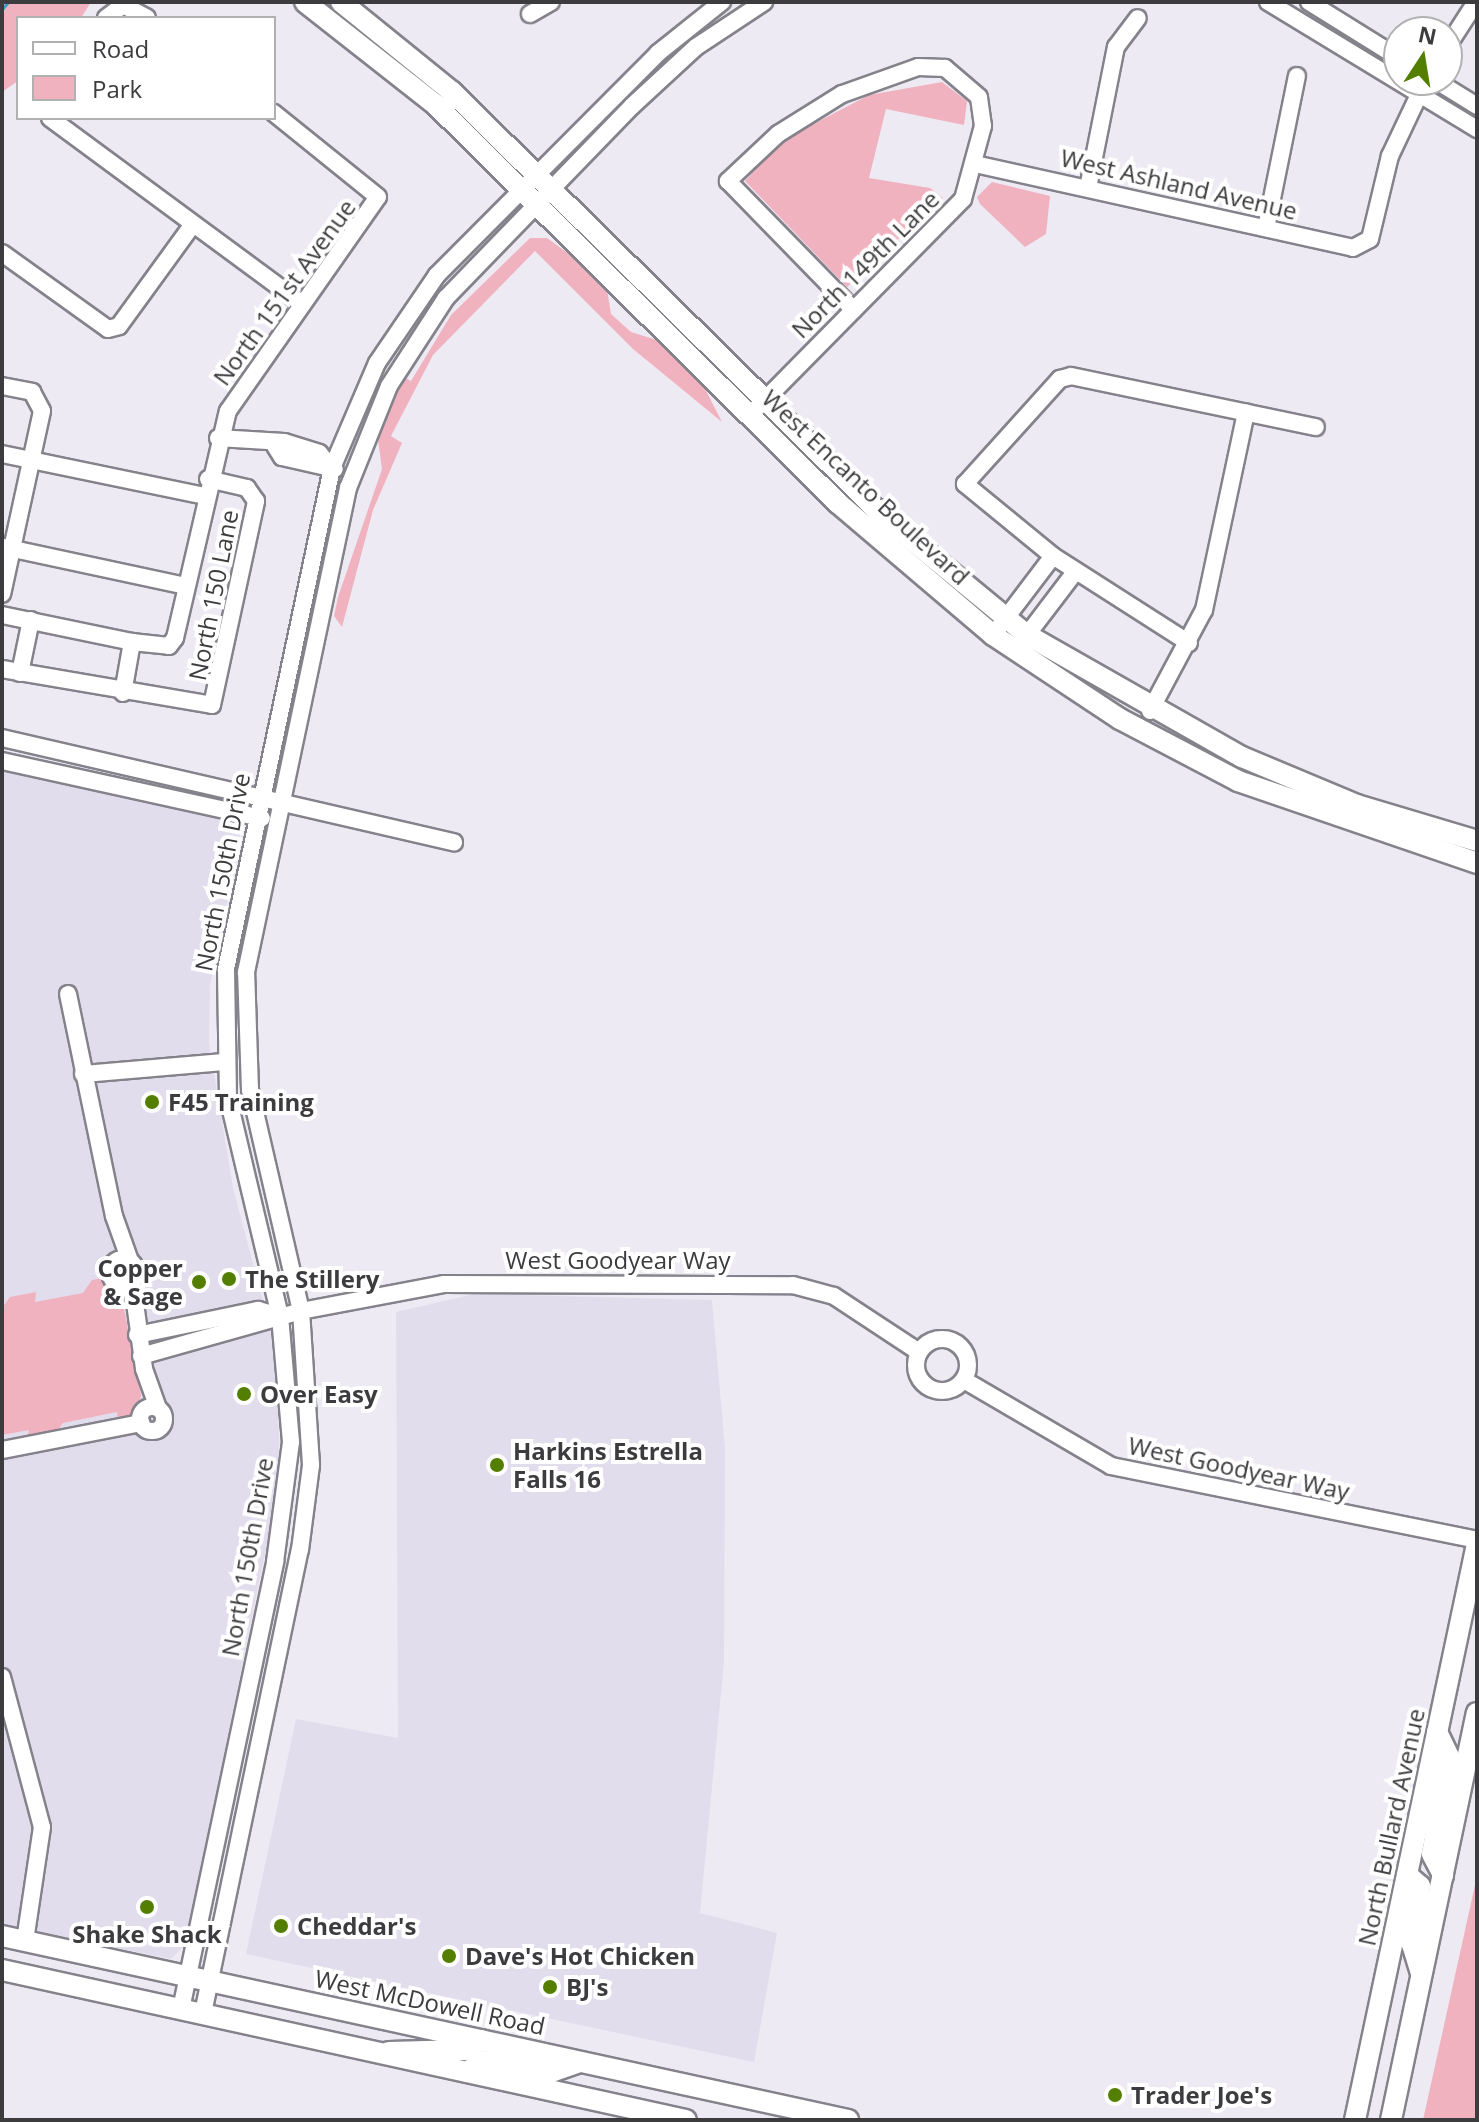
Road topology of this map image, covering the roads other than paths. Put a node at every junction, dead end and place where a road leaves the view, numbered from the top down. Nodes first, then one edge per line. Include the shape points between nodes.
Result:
1 (305, 2) edge
2 (341, 2) edge
3 (551, 2) edge
4 (722, 2) edge
5 (764, 2) edge
6 (1268, 2) edge
7 (1309, 2) edge
8 (1476, 2) edge
9 (530, 14) dead end
10 (109, 16) edge
11 (143, 16) edge
12 (1138, 18) dead end
13 (1463, 22) edge
14 (1383, 48) edge
15 (1383, 65) edge
16 (1297, 76) dead end
17 (1417, 96) edge
18 (1435, 96) edge
19 (276, 115) edge
20 (53, 120) edge
21 (1477, 129) edge
22 (975, 164) junction
23 (535, 188) junction
24 (1088, 188) junction
25 (193, 224) junction
26 (1266, 228) junction
27 (2, 253) edge
28 (302, 304) junction
29 (854, 310) junction
30 (2, 386) edge
31 (758, 407) junction
32 (1246, 412) junction
33 (1316, 427) dead end
34 (218, 438) junction
35 (2, 454) edge
36 (31, 460) junction
37 (332, 468) junction
38 (352, 473) junction
39 (208, 479) junction
40 (204, 496) junction
41 (6, 548) edge
42 (1053, 556) junction
43 (1075, 572) junction
44 (186, 586) junction
45 (2, 594) edge
46 (2, 615) edge
47 (31, 620) junction
48 (999, 627) junction
49 (132, 642) junction
50 (1021, 643) junction
51 (1189, 643) junction
52 (2, 669) edge
53 (20, 673) junction
54 (123, 693) junction
55 (1150, 711) junction
56 (2, 738) edge
57 (2, 761) edge
58 (260, 795) junction
59 (280, 799) junction
60 (1311, 799) junction
61 (254, 816) junction
62 (275, 822) junction
63 (1477, 841) edge
64 (454, 842) dead end
65 (1477, 863) edge
66 (68, 994) dead end
67 (224, 1062) junction
68 (83, 1074) junction
69 (301, 1311) junction
70 (280, 1316) junction
71 (136, 1328) junction
72 (919, 1352) junction
73 (142, 1362) junction
74 (964, 1380) junction
75 (2, 1450) edge
76 (1477, 1542) edge
77 (2, 1677) edge
78 (1477, 1713) edge
79 (1437, 1732) junction
80 (1407, 1875) junction
81 (1443, 1875) junction
82 (2, 1936) edge
83 (25, 1941) junction
84 (2, 1970) edge
85 (1422, 1975) junction
86 (188, 1976) junction
87 (210, 1981) junction
88 (181, 2009) junction
89 (203, 2013) junction
90 (481, 2040) junction
91 (383, 2053) junction
92 (580, 2062) junction
93 (467, 2072) junction
94 (760, 2111) edge
95 (686, 2120) edge
96 (848, 2120) edge
97 (1355, 2120) edge
98 (1391, 2120) edge

1 - 23 main road
2 - 23 main road via 452,92
3 - 9 street
4 - 23 street via 658,53
5 - 23 street via 696,47
6 - 15 street
7 - 14 street
8 - 13 street
10 - 11 street via 123,5
12 - 24 street via 1116,47
16 - 26 street
17 - 26 street, West Ashland Avenue via 1390,156 1370,239 1353,248
18 - 21 street
19 - 28 street, North 151st Avenue via 378,197
20 - 25 street
22 - 24 street, West Ashland Avenue
22 - 29 street, North 149th Lane via 963,199
22 - 29 street, North 149th Lane via 983,126 979,97 945,68 918,67 881,79 778,134 728,181
23 - 31 main road, West Encanto Boulevard
23 - 37 street, North 150th Drive via 400,326 357,402
23 - 38 street, North 150th Drive via 417,338
24 - 26 street, West Ashland Avenue
25 - 27 street via 119,326 108,329
25 - 28 street
28 - 34 street, North 151st Avenue via 243,385
29 - 31 street, North 149th Lane
30 - 36 street via 40,401
31 - 48 main road, West Encanto Boulevard
32 - 33 street
32 - 42 street via 1060,379 965,484
32 - 51 street via 1204,610
34 - 37 street via 275,446 284,442 319,453
34 - 39 street, North 151st Avenue
35 - 36 street
36 - 40 street
36 - 41 street
37 - 38 street
37 - 58 street, North 150th Drive
38 - 59 street, North 150th Drive
39 - 40 street, North 151st Avenue
39 - 54 street, North 150 Lane via 255,494 212,705
40 - 44 street, North 151st Avenue
41 - 44 street
41 - 45 street
42 - 43 street
42 - 48 street
43 - 50 street
43 - 51 street
44 - 49 street, North 151st Avenue via 169,646
46 - 47 street
47 - 49 street
47 - 53 street
48 - 50 main road, West Encanto Boulevard
49 - 54 street
50 - 55 main road, West Encanto Boulevard
50 - 60 main road, West Encanto Boulevard via 1154,738
51 - 55 street
52 - 53 street
53 - 54 street
55 - 60 main road, West Encanto Boulevard
56 - 58 street
57 - 61 street
58 - 59 street
58 - 61 street, North 150th Drive
59 - 62 street, North 150th Drive
59 - 64 street
60 - 63 main road, West Encanto Boulevard
60 - 65 main road, West Encanto Boulevard
61 - 62 street
61 - 67 street, North 150th Drive via 227,954
62 - 69 street, North 150th Drive via 249,949 245,1031 256,1131
66 - 68 street
67 - 68 street
67 - 70 street, North 150th Drive
68 - 71 street via 123,1261 110,1272 126,1283
69 - 70 street, West Goodyear Way
69 - 72 street, West Goodyear Way via 444,1284 793,1285 834,1296
69 - 87 street, North 150th Drive via 311,1440 303,1530
70 - 71 street via 258,1310
70 - 73 street
70 - 86 street, North 150th Drive via 291,1412 287,1488
71 - 73 street
72 - 74 street via 916,1371 928,1387 947,1391
72 - 74 street via 936,1339 957,1343 968,1360
73 - 75 street via 147,1414
74 - 76 street, West Goodyear Way via 1111,1466
76 - 79 main road, North Bullard Avenue
77 - 83 street via 42,1827
78 - 81 main road
79 - 80 main road, North Bullard Avenue
79 - 81 main road via 1449,1757 1432,1854
80 - 85 main road via 1420,1886 1412,1944
80 - 97 main road, North Bullard Avenue
81 - 85 main road
82 - 83 main road, West McDowell Road
83 - 86 main road, West McDowell Road
84 - 88 main road
85 - 98 main road
86 - 87 main road, West McDowell Road
86 - 88 street, North 150th Drive
87 - 89 street, North 150th Drive
87 - 90 main road, West McDowell Road
88 - 89 main road
89 - 91 main road
90 - 91 main road via 465,2050 414,2046
90 - 92 main road, West McDowell Road
91 - 93 main road
92 - 93 main road via 551,2072 484,2061
92 - 94 main road, West McDowell Road
93 - 95 main road
94 - 96 main road, West McDowell Road

